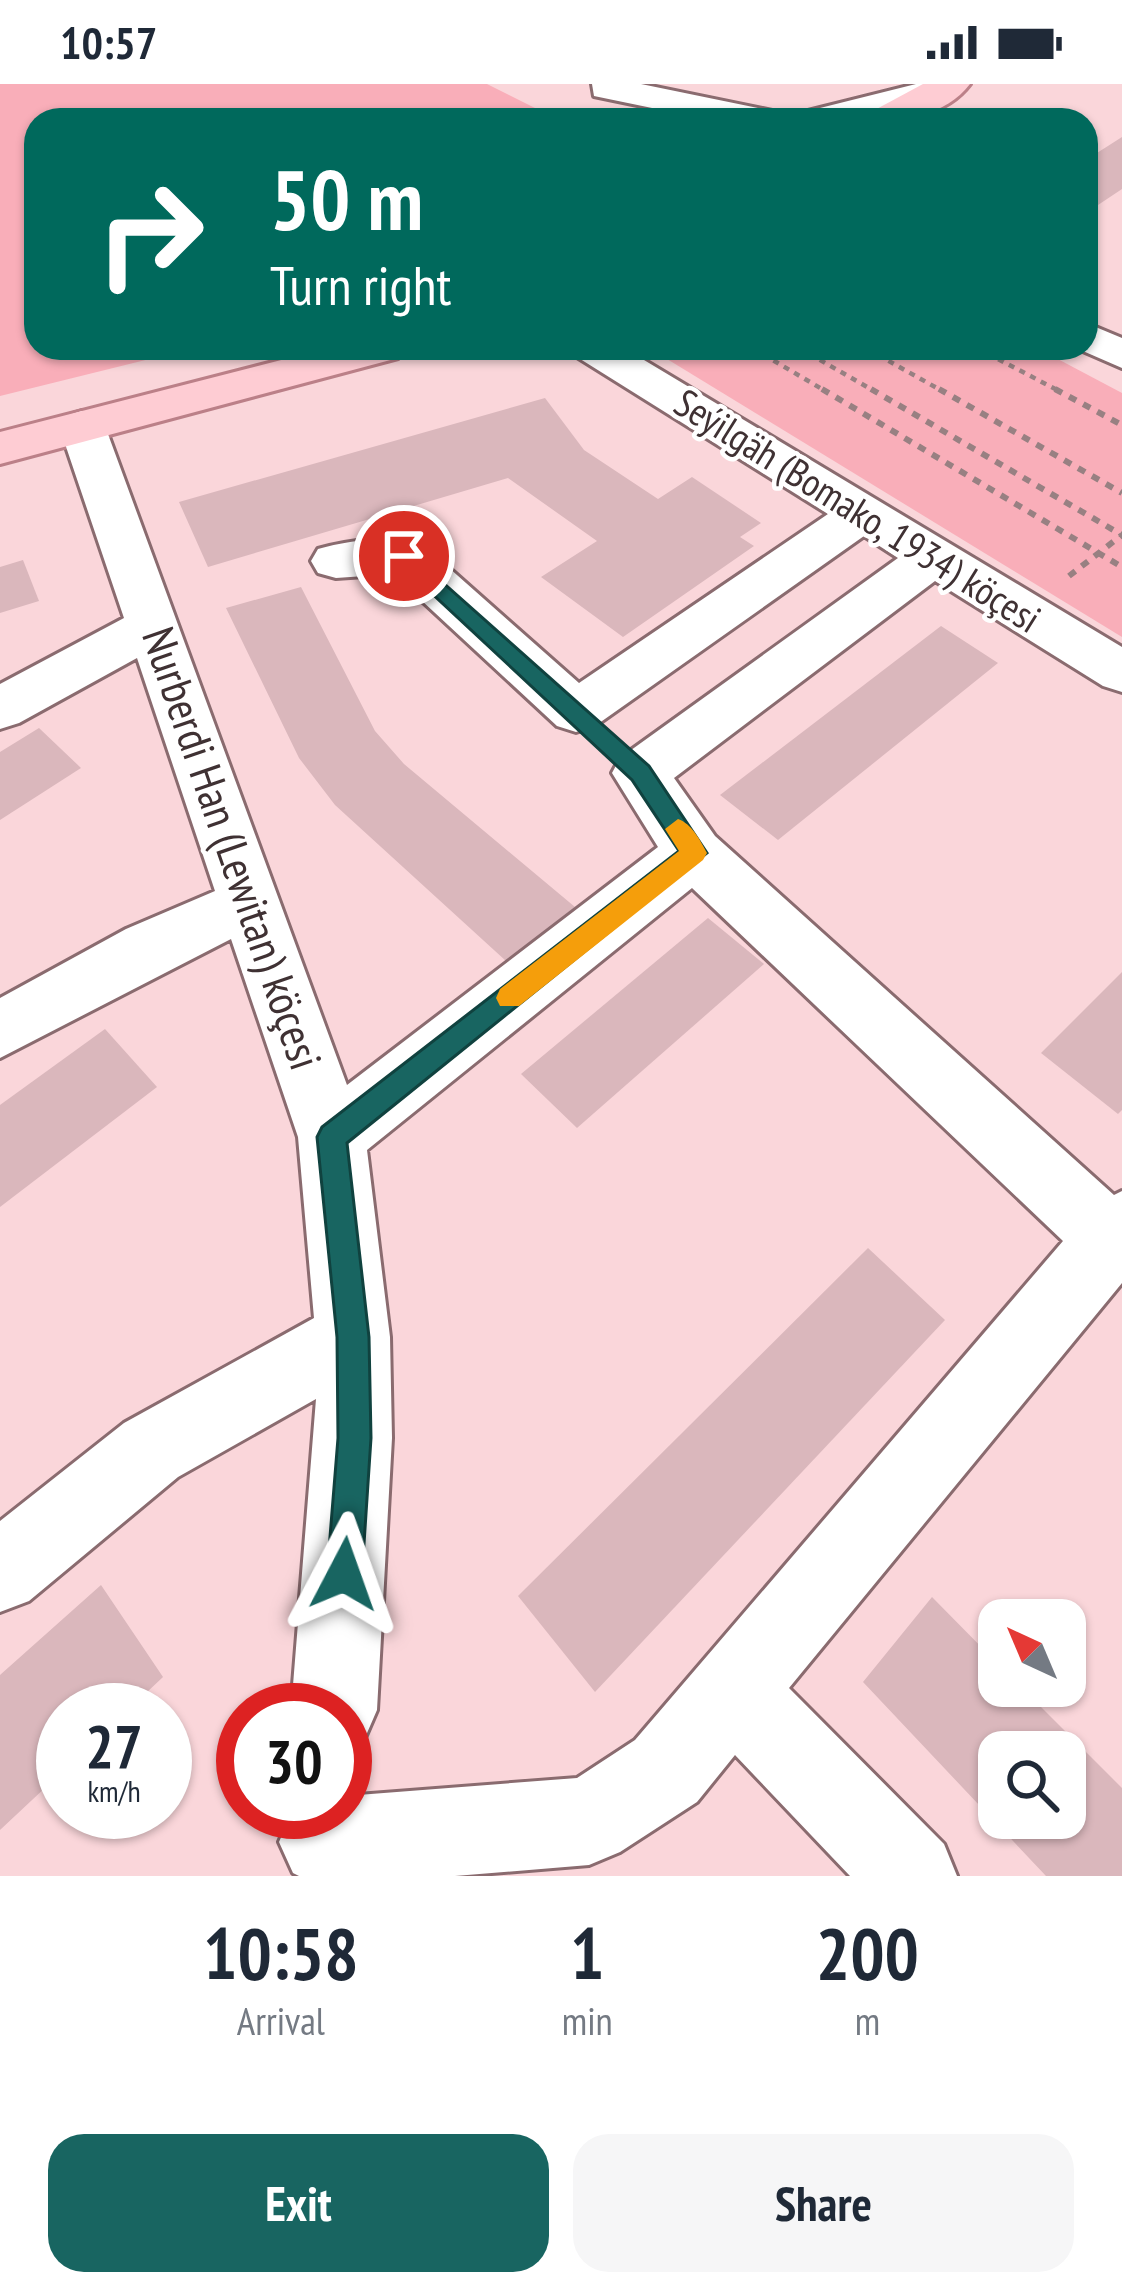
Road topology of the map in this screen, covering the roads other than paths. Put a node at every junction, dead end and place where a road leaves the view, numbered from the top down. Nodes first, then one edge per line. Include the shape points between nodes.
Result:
1 (603, 86) edge
2 (956, 99) edge
3 (645, 108) edge
4 (707, 108) edge
5 (896, 108) edge
6 (926, 108) edge
7 (274, 360) edge
8 (336, 360) edge
9 (613, 360) edge
10 (82, 427) junction
11 (0, 430) edge
12 (0, 448) edge
13 (865, 512) junction
14 (935, 556) junction
15 (336, 561) dead end
16 (154, 625) junction
17 (1122, 672) edge
18 (0, 709) edge
19 (576, 712) junction
20 (640, 773) junction
21 (694, 853) junction
22 (250, 903) junction
23 (0, 1030) edge
24 (332, 1137) junction
25 (1118, 1237) edge
26 (353, 1337) junction
27 (0, 1572) edge
28 (336, 1683) edge
29 (733, 1691) junction
30 (324, 1843) edge
31 (912, 1876) edge

1 - 3 street
1 - 4 street
2 - 5 street
2 - 6 main road
7 - 11 main road
8 - 10 main road
9 - 13 street, Seýilgäh (Bomako, 1934) köçesi
10 - 12 main road
10 - 16 street, Nurberdi Han (Lewitan) köçesi
13 - 14 street, Seýilgäh (Bomako, 1934) köçesi
13 - 19 street
14 - 17 street, Seýilgäh (Bomako, 1934) köçesi
14 - 20 street
15 - 19 street via 404,556
16 - 18 street
16 - 22 street, Nurberdi Han (Lewitan) köçesi
19 - 20 street
20 - 21 street
21 - 24 street
21 - 25 street
22 - 23 street via 148,947
22 - 24 street, Nurberdi Han (Lewitan) köçesi
24 - 26 street, Nurberdi Han (Lewitan) köçesi
25 - 29 street
26 - 27 street via 151,1450
26 - 28 street, Nurberdi Han (Lewitan) köçesi
29 - 30 street via 666,1771 589,1821
29 - 31 street

